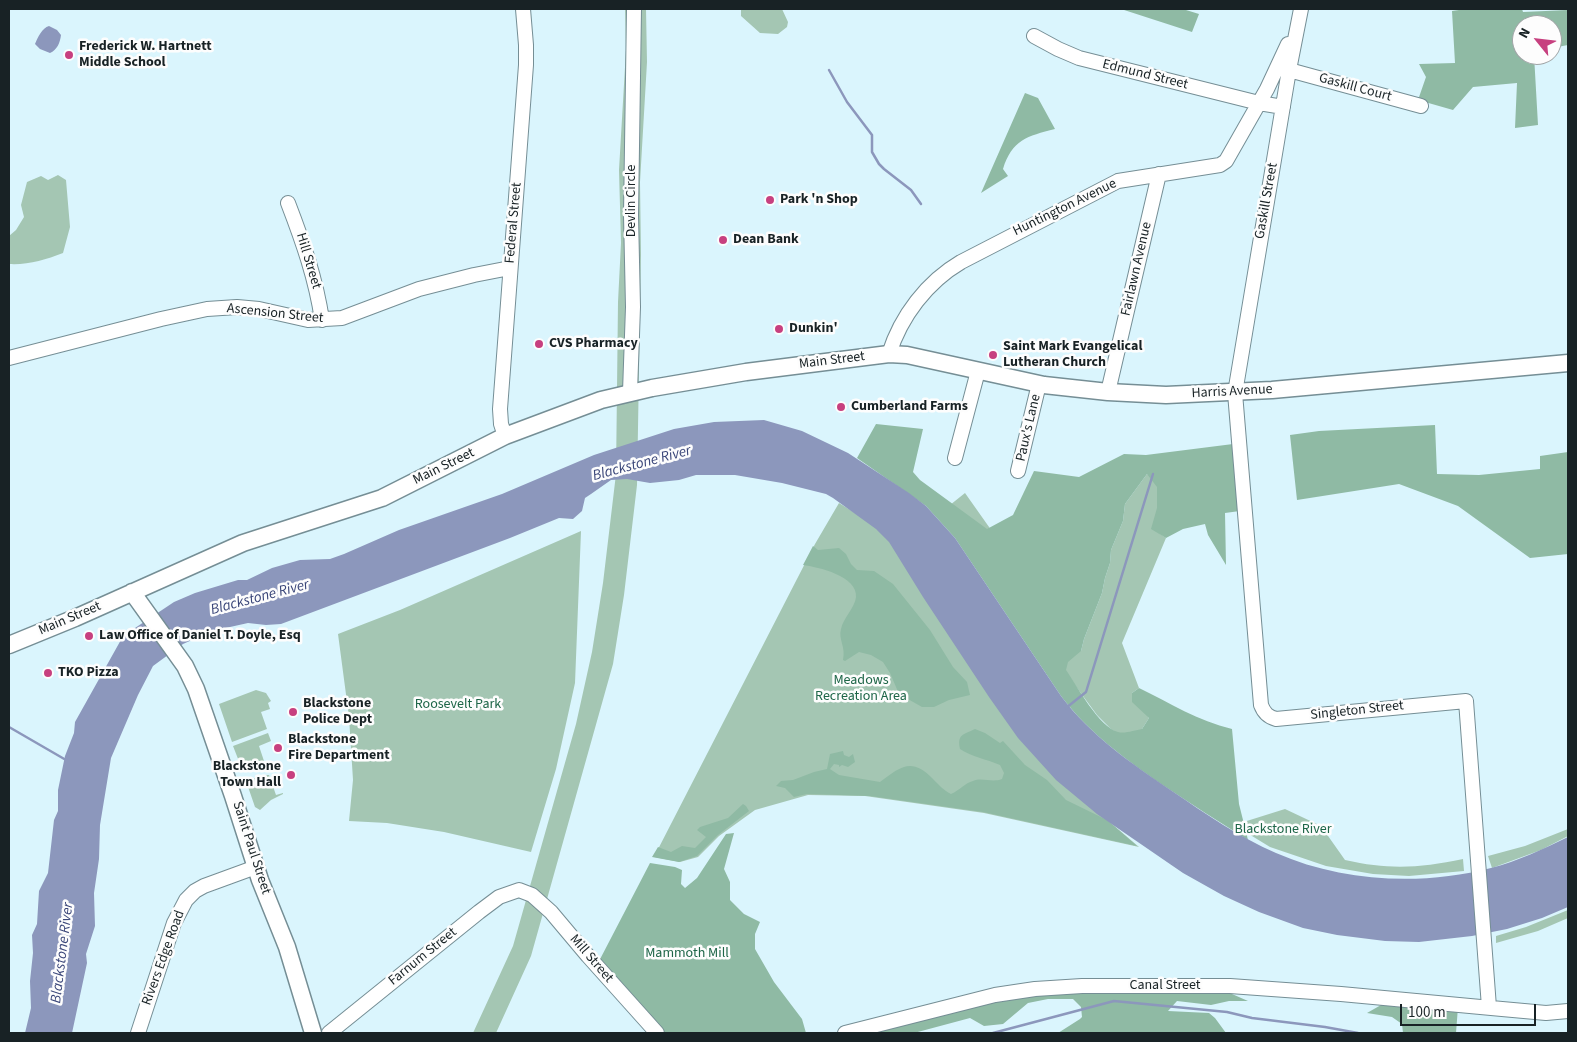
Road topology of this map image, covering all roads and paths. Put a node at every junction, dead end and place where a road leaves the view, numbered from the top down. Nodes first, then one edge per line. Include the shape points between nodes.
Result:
1 (522, 9) edge
2 (634, 9) edge
3 (1301, 9) edge
4 (1297, 23) junction
5 (1034, 36) dead end
6 (1289, 70) junction
7 (1259, 104) junction
8 (1421, 106) dead end
9 (1283, 107) junction
10 (1159, 174) junction
11 (288, 203) dead end
12 (510, 268) junction
13 (322, 320) junction
14 (894, 354) junction
15 (9, 358) edge
16 (1568, 363) edge
17 (978, 371) junction
18 (1039, 384) junction
19 (630, 392) junction
20 (1108, 392) junction
21 (1236, 393) junction
22 (505, 436) junction
23 (955, 458) dead end
24 (1018, 471) dead end
25 (132, 592) junction
26 (9, 645) edge
27 (256, 867) junction
28 (522, 890) joint
29 (1489, 1007) junction
30 (1568, 1011) edge
31 (138, 1033) edge
32 (313, 1033) edge
33 (329, 1033) edge
34 (657, 1033) edge
35 (845, 1033) edge

1 - 12 street, Federal Street via 526,65
2 - 19 street, Devlin Circle
3 - 4 street, Gaskill Street
4 - 6 street, Gaskill Street
4 - 7 street, Huntington Avenue
5 - 7 street, Edmund Street via 1079,58
6 - 8 street, Gaskill Court
6 - 9 street, Gaskill Street
7 - 9 street
7 - 10 street, Huntington Avenue via 1226,161
9 - 21 street, Gaskill Street
10 - 14 street, Huntington Avenue via 1118,181 951,268 931,284 916,303 902,325
10 - 20 street, Fairlawn Avenue
11 - 13 street, Hill Street via 308,255
12 - 13 street, Ascension Street via 419,288 342,318
12 - 22 street, Federal Street via 500,409
13 - 15 street, Ascension Street via 252,308 207,309
14 - 17 main road, Harris Avenue
14 - 19 main road, Main Street via 746,372
16 - 21 main road, Harris Avenue
17 - 18 main road, Harris Avenue
17 - 23 street
18 - 20 main road, Harris Avenue
18 - 24 street, Paux's Lane
19 - 22 main road, Main Street
20 - 21 main road, Harris Avenue via 1166,395
21 - 29 street, Singleton Street via 1263,710 1276,719 1466,701
22 - 25 main road, Main Street via 382,498 243,542
25 - 26 main road, Main Street
25 - 27 main road, Saint Paul Street via 185,666 202,705
27 - 31 street, Rivers Edge Road via 204,886 186,900 174,923
27 - 32 main road, Saint Paul Street via 287,947
28 - 33 street, Farnum Street via 510,892 479,912
28 - 34 street, Mill Street via 551,912
29 - 30 street, Canal Street via 1546,1013
29 - 35 street, Canal Street via 1230,986 1082,986 1035,988 994,995

